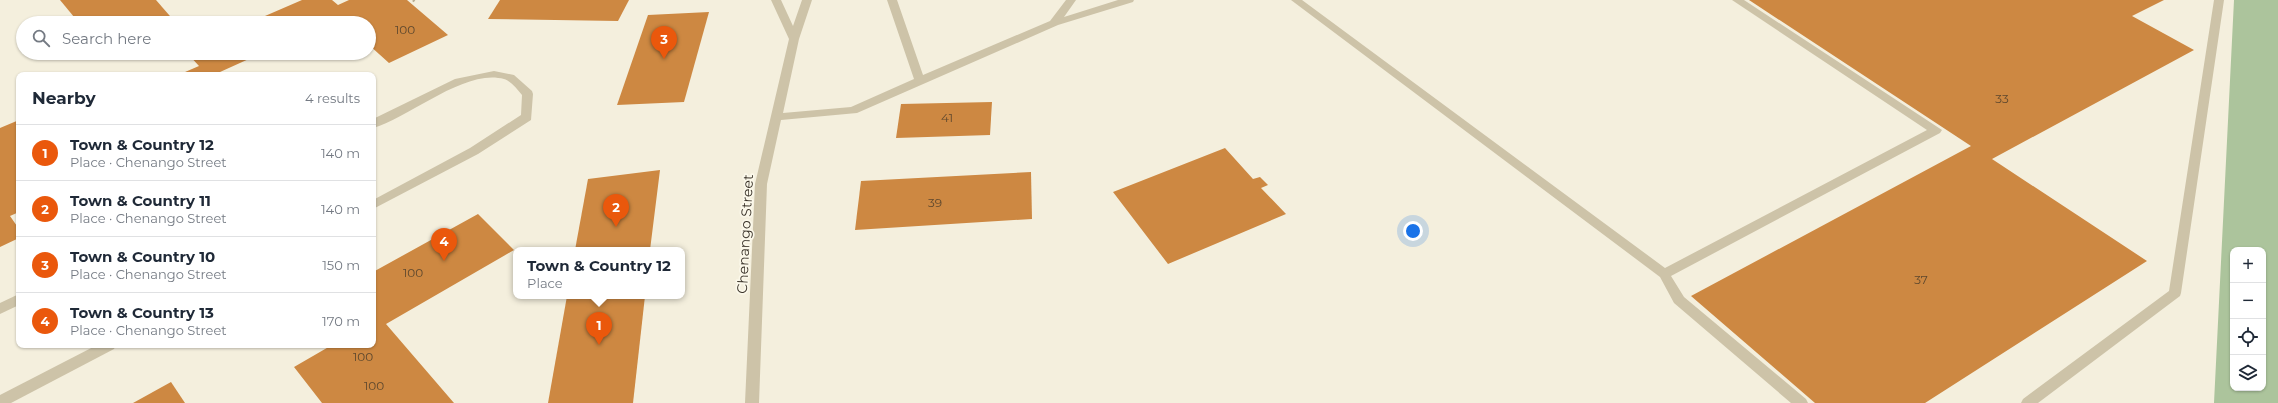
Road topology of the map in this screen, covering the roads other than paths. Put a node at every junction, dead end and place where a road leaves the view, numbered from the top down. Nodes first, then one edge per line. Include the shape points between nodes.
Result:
1 (776, 0) edge
2 (807, 0) edge
3 (892, 0) edge
4 (1070, 0) edge
5 (1129, 0) edge
6 (1296, 0) edge
7 (1737, 0) edge
8 (2218, 0) edge
9 (1054, 23) junction
10 (794, 39) junction
11 (920, 82) junction
12 (777, 118) junction
13 (376, 123) edge
14 (376, 203) edge
15 (1664, 274) junction
16 (16, 300) edge
17 (0, 308) edge
18 (103, 348) edge
19 (0, 402) edge
20 (752, 403) edge
21 (1801, 403) edge
22 (2028, 403) edge

1 - 10 street
2 - 10 street, Chenango Street
3 - 11 street
4 - 9 street
5 - 9 street
6 - 15 street
7 - 15 street via 1936,130
8 - 22 street via 2175,293
9 - 11 street
10 - 12 street, Chenango Street
11 - 12 street via 853,110
12 - 20 street, Chenango Street via 761,184
13 - 14 street via 460,81 480,74 508,76 528,94 527,117 474,151
15 - 21 street via 1679,300
16 - 17 street
18 - 19 street

